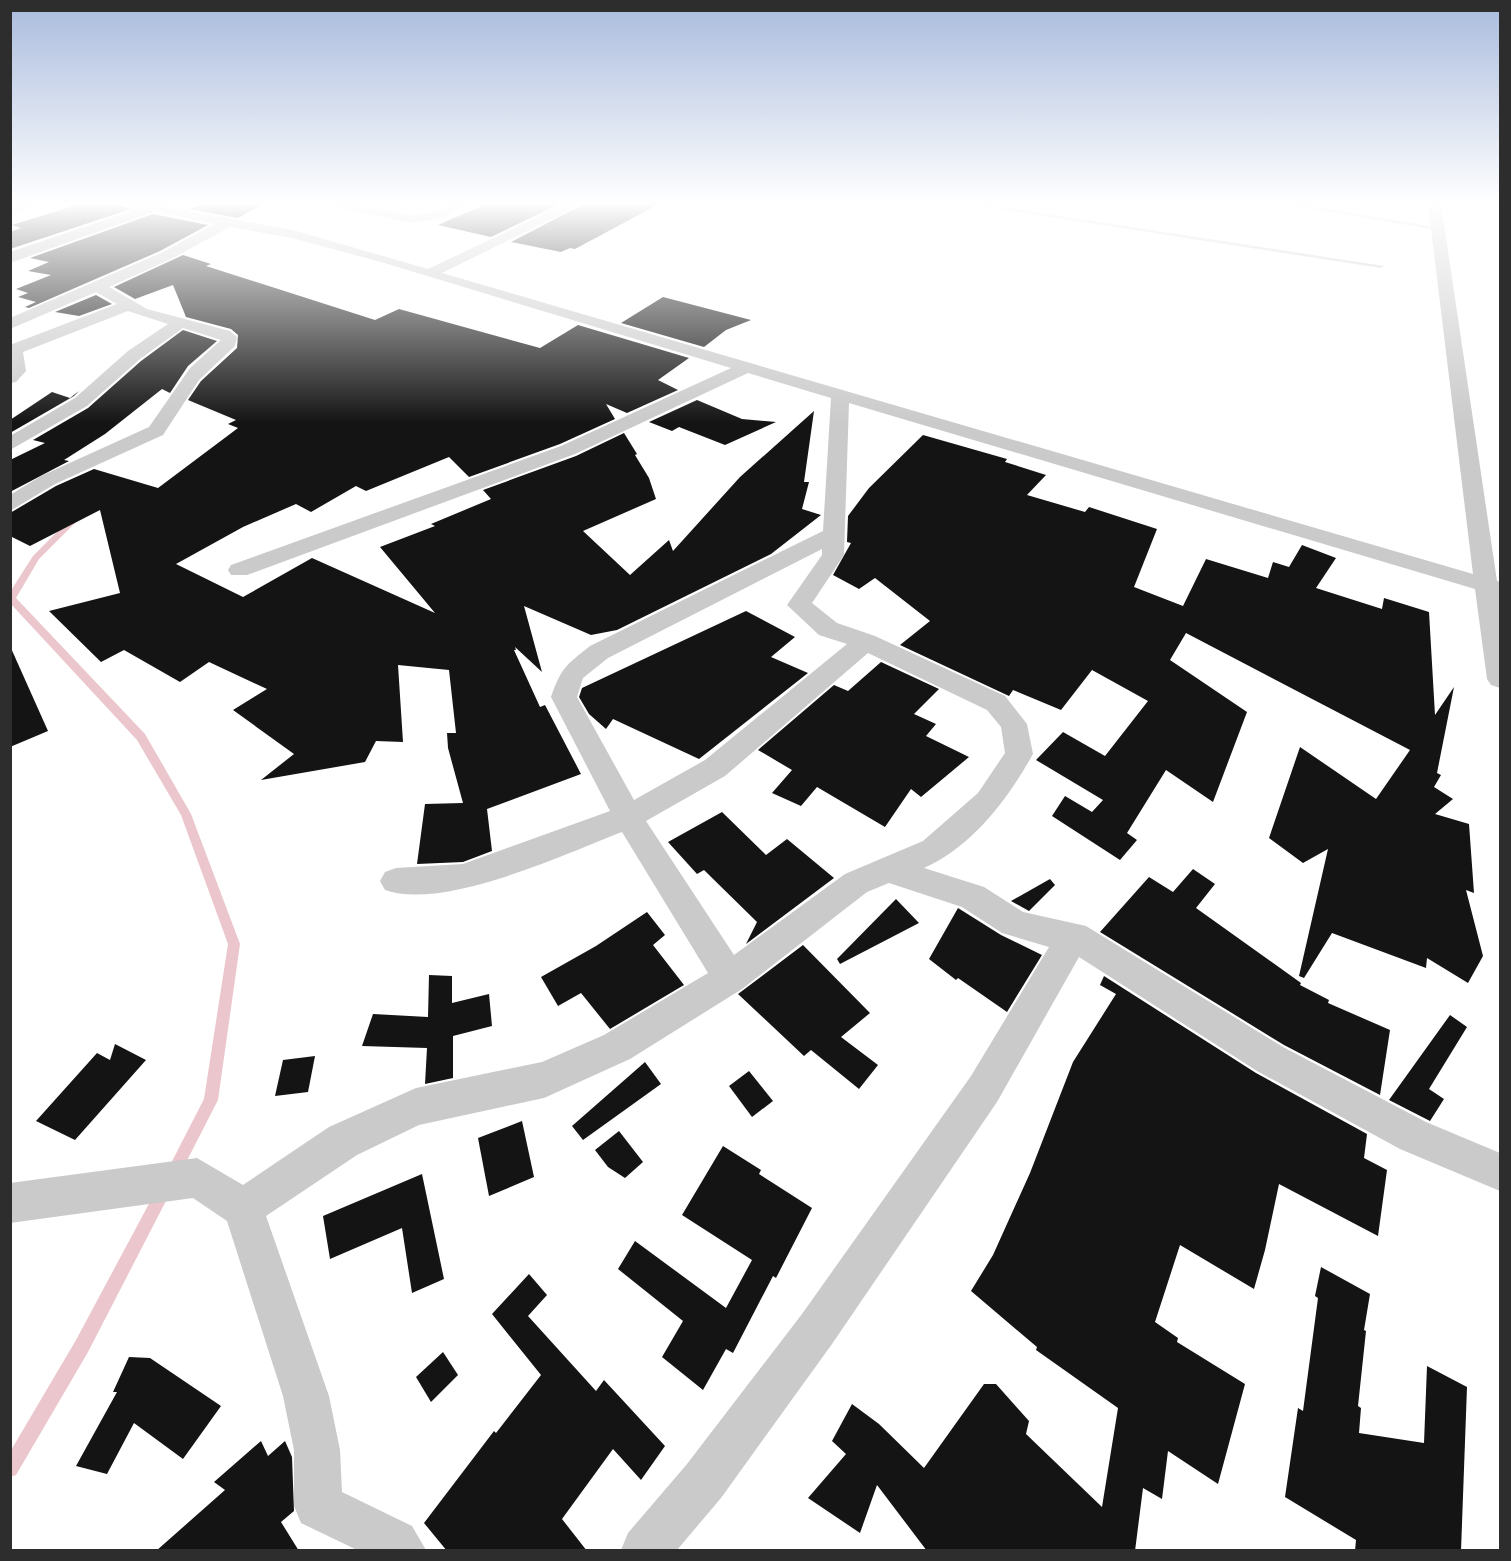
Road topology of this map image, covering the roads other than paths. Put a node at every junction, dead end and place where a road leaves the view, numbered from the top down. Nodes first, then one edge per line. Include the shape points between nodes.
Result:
1 (115, 277) edge
2 (439, 277) edge
3 (1443, 277) edge
4 (95, 285) junction
5 (131, 304) junction
6 (181, 322) junction
7 (10, 324) edge
8 (12, 350) edge
9 (748, 367) junction
10 (10, 378) edge
11 (840, 394) junction
12 (10, 444) edge
13 (10, 506) edge
14 (834, 534) junction
15 (239, 570) dead end
16 (1494, 587) edge
17 (866, 642) junction
18 (1500, 679) edge
19 (628, 817) junction
20 (890, 870) junction
21 (396, 881) dead end
22 (1074, 936) junction
23 (730, 978) junction
24 (1500, 1172) edge
25 (10, 1203) edge
26 (243, 1208) junction
27 (401, 1551) edge
28 (645, 1551) edge

1 - 4 street
2 - 9 street
3 - 16 street
4 - 5 street
4 - 7 street
5 - 6 street via 141,312
5 - 8 street
6 - 12 street via 134,355 81,402
6 - 13 street via 224,333 229,342 188,382 156,431 48,480
8 - 10 street via 16,371
9 - 11 street
9 - 15 street via 568,450
11 - 14 street
11 - 16 street
14 - 17 street via 832,555 799,605 828,629
14 - 19 street via 599,652 572,674 564,697
16 - 18 street
17 - 19 street via 715,768
17 - 20 street via 996,703 1014,724 1019,754 988,801 934,850
19 - 21 street via 463,877
19 - 23 street
20 - 22 street via 974,897 1013,923
20 - 23 street via 856,883
22 - 24 street via 1270,1059 1413,1136
22 - 28 street via 984,1089 844,1290 704,1481
23 - 26 street via 616,1047 544,1080 417,1107 343,1142
25 - 26 street via 197,1178
26 - 27 street via 306,1396 317,1450 318,1506 394,1543

